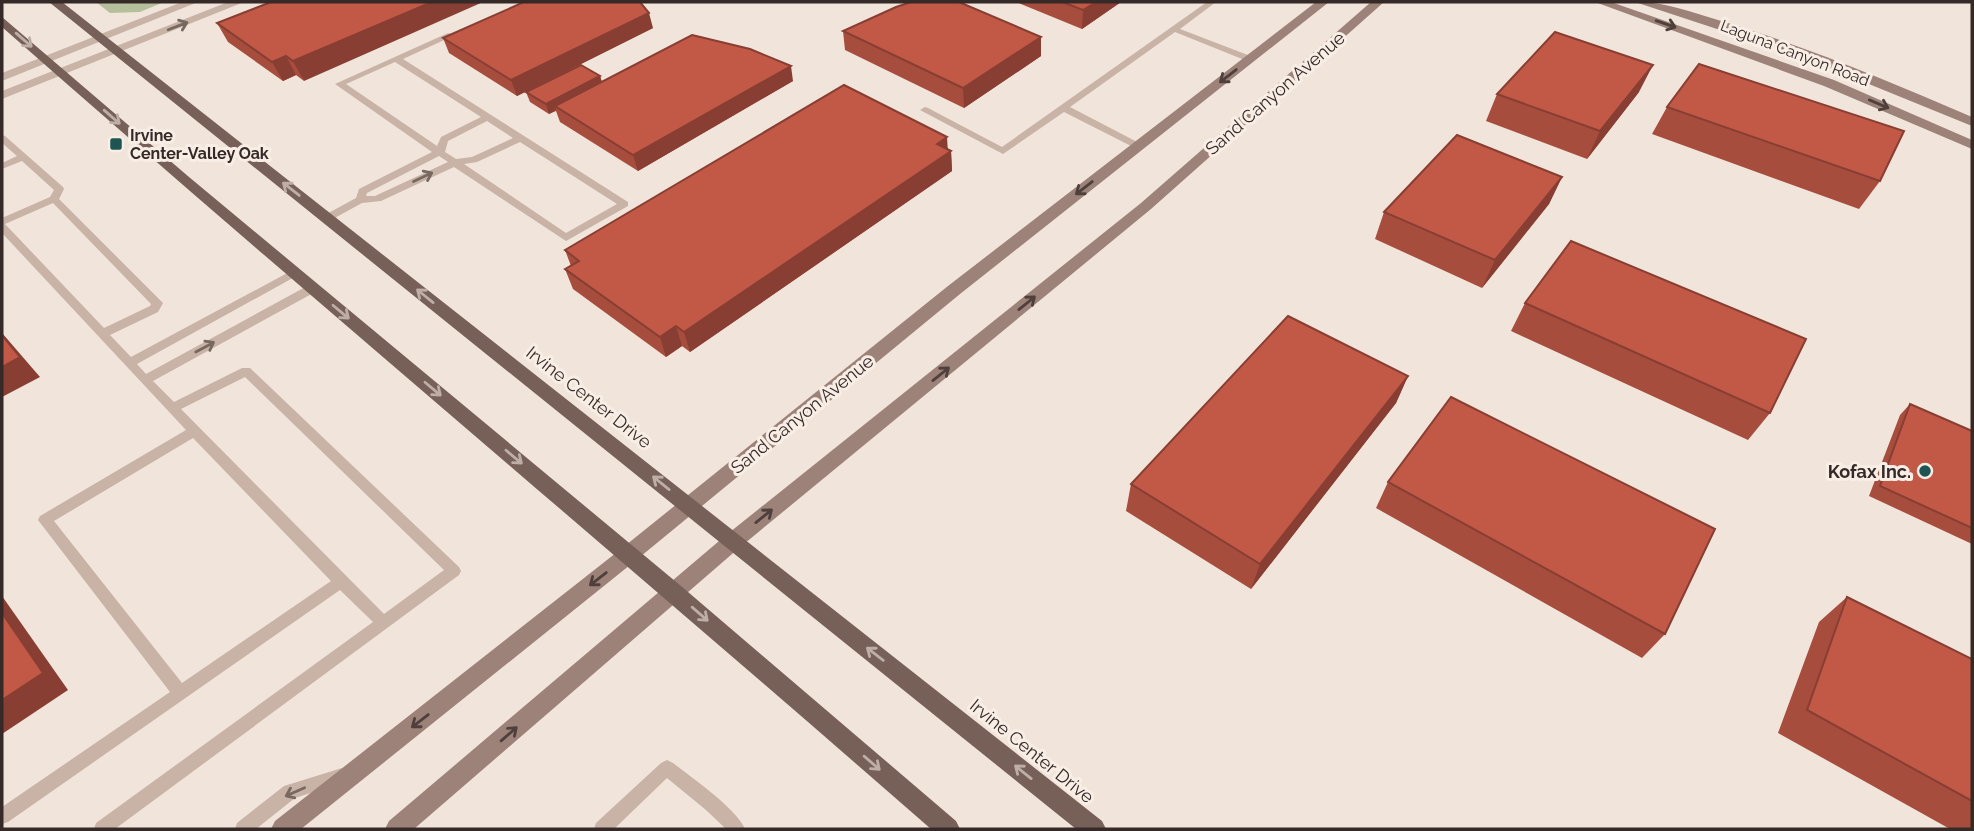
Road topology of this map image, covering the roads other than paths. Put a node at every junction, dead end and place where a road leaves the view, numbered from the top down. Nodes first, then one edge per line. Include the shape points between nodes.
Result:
1 (55, 2) edge
2 (192, 2) edge
3 (238, 2) edge
4 (1212, 2) edge
5 (1323, 2) edge
6 (1378, 2) edge
7 (1601, 2) edge
8 (1641, 2) edge
9 (1663, 2) edge
10 (1692, 14) junction
11 (2, 21) edge
12 (1174, 29) junction
13 (451, 35) edge
14 (99, 38) junction
15 (117, 50) junction
16 (46, 59) junction
17 (396, 59) junction
18 (1250, 59) junction
19 (61, 72) junction
20 (2, 77) edge
21 (2, 95) edge
22 (1064, 108) junction
23 (925, 110) dead end
24 (488, 117) junction
25 (1972, 122) edge
26 (2, 138) edge
27 (520, 138) junction
28 (1972, 145) edge
29 (1138, 146) junction
30 (440, 151) junction
31 (23, 157) junction
32 (456, 162) junction
33 (2, 166) edge
34 (54, 199) junction
35 (360, 200) junction
36 (327, 218) junction
37 (2, 224) edge
38 (295, 274) junction
39 (313, 288) junction
40 (103, 334) junction
41 (130, 363) junction
42 (145, 380) junction
43 (172, 408) junction
44 (195, 431) junction
45 (689, 506) junction
46 (732, 542) junction
47 (628, 555) junction
48 (341, 582) junction
49 (674, 592) junction
50 (383, 623) junction
51 (180, 693) junction
52 (355, 772) junction
53 (2, 816) edge
54 (102, 829) edge
55 (243, 829) edge
56 (283, 829) edge
57 (397, 829) edge
58 (602, 829) edge
59 (737, 829) edge
60 (948, 829) edge
61 (1094, 829) edge

1 - 14 main road, Irvine Center Drive
2 - 14 street
15 -> 3 street
4 - 12 lane
5 - 18 main road, Sand Canyon Avenue
46 -> 6 main road, Sand Canyon Avenue via 1146,206
7 -> 28 main road, Laguna Canyon Road via 1829,83
8 - 10 main road, Laguna Canyon Road
9 - 10 main road
10 - 25 main road, Laguna Canyon Road
11 -> 16 main road
12 - 18 lane
12 - 22 lane
13 - 17 lane
14 - 15 main road, Irvine Center Drive
14 - 16 street
15 - 19 street
36 -> 15 main road, Irvine Center Drive
16 - 19 main road
16 - 20 street
17 - 24 lane
17 - 30 lane via 339,84
18 -> 29 main road, Sand Canyon Avenue
19 - 21 street
19 -> 38 main road
22 - 23 lane via 1003,151
22 - 29 lane
24 - 27 lane
24 - 30 lane via 444,139
26 - 31 lane
27 - 32 lane via 474,160
27 - 32 lane via 624,204 566,238
29 -> 45 main road, Sand Canyon Avenue
30 - 32 lane
30 - 35 lane via 363,191
31 - 33 lane
31 - 34 lane via 59,189
35 -> 32 lane via 377,199
34 - 37 lane
34 - 40 lane via 157,303 154,309
35 - 36 lane
45 -> 36 main road, Irvine Center Drive
37 - 40 lane
38 - 39 main road
38 - 41 lane
42 -> 39 lane
39 -> 47 main road
40 - 41 lane
41 - 42 lane
42 - 43 lane
43 - 44 lane
43 - 50 lane via 246,371 454,570
44 - 48 lane
44 - 51 lane via 45,520
45 - 46 main road, Irvine Center Drive
45 - 47 main road, Sand Canyon Avenue
46 - 49 main road, Sand Canyon Avenue
61 -> 46 main road, Irvine Center Drive
47 - 49 main road
47 -> 52 main road, Sand Canyon Avenue
48 - 50 lane
48 - 51 lane
57 -> 49 main road, Sand Canyon Avenue
49 -> 60 main road
50 - 54 lane
51 - 53 lane
52 -> 55 lane via 290,792
52 - 56 main road, Sand Canyon Avenue
58 - 59 lane via 667,768

